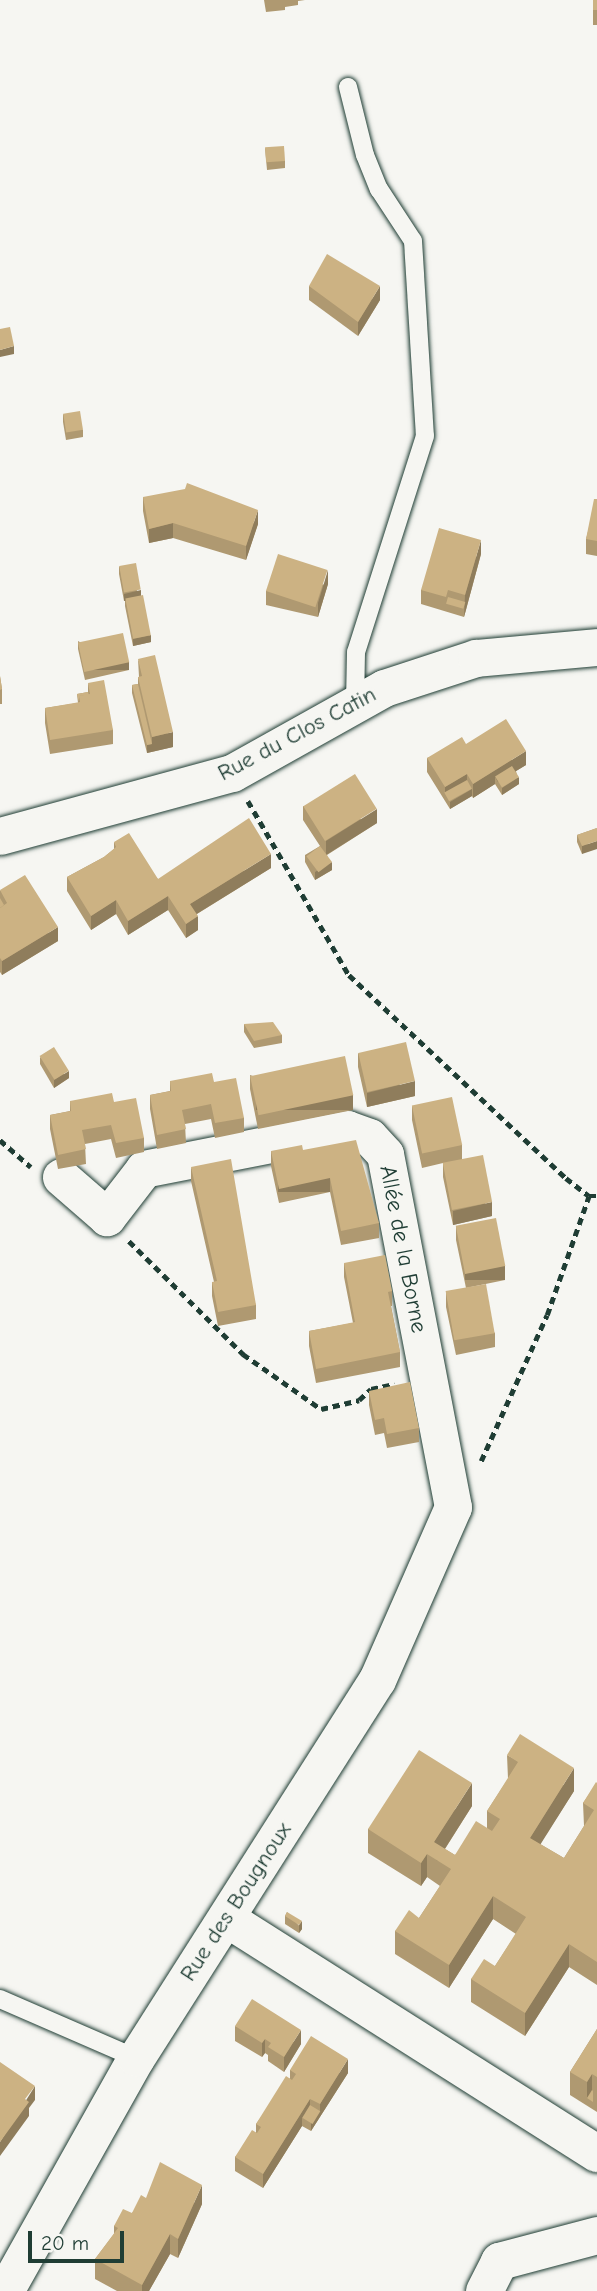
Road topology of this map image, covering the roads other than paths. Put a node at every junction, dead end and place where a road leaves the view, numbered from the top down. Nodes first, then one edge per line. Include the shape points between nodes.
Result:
1 (348, 87) dead end
2 (597, 647) edge
3 (355, 703) junction
4 (0, 836) edge
5 (61, 1177) dead end
6 (453, 1507) joint
7 (226, 1918) junction
8 (0, 1999) edge
9 (136, 2058) junction
10 (597, 2153) edge
11 (597, 2235) edge
12 (5, 2291) edge
13 (484, 2291) edge

1 - 3 lane via 374,178 413,241 425,436 356,652
2 - 3 street, Rue du Clos Catin via 476,658 384,688
3 - 4 street, Rue du Clos Catin via 232,773
5 - 6 street, Allée de la Borne via 107,1217 144,1169 347,1129 369,1137 385,1154
6 - 7 street, Rue des Bougnoux via 377,1680
7 - 9 street, Rue des Bougnoux
7 - 10 street
8 - 9 lane
9 - 12 street, Rue des Bougnoux
11 - 13 street via 499,2261

